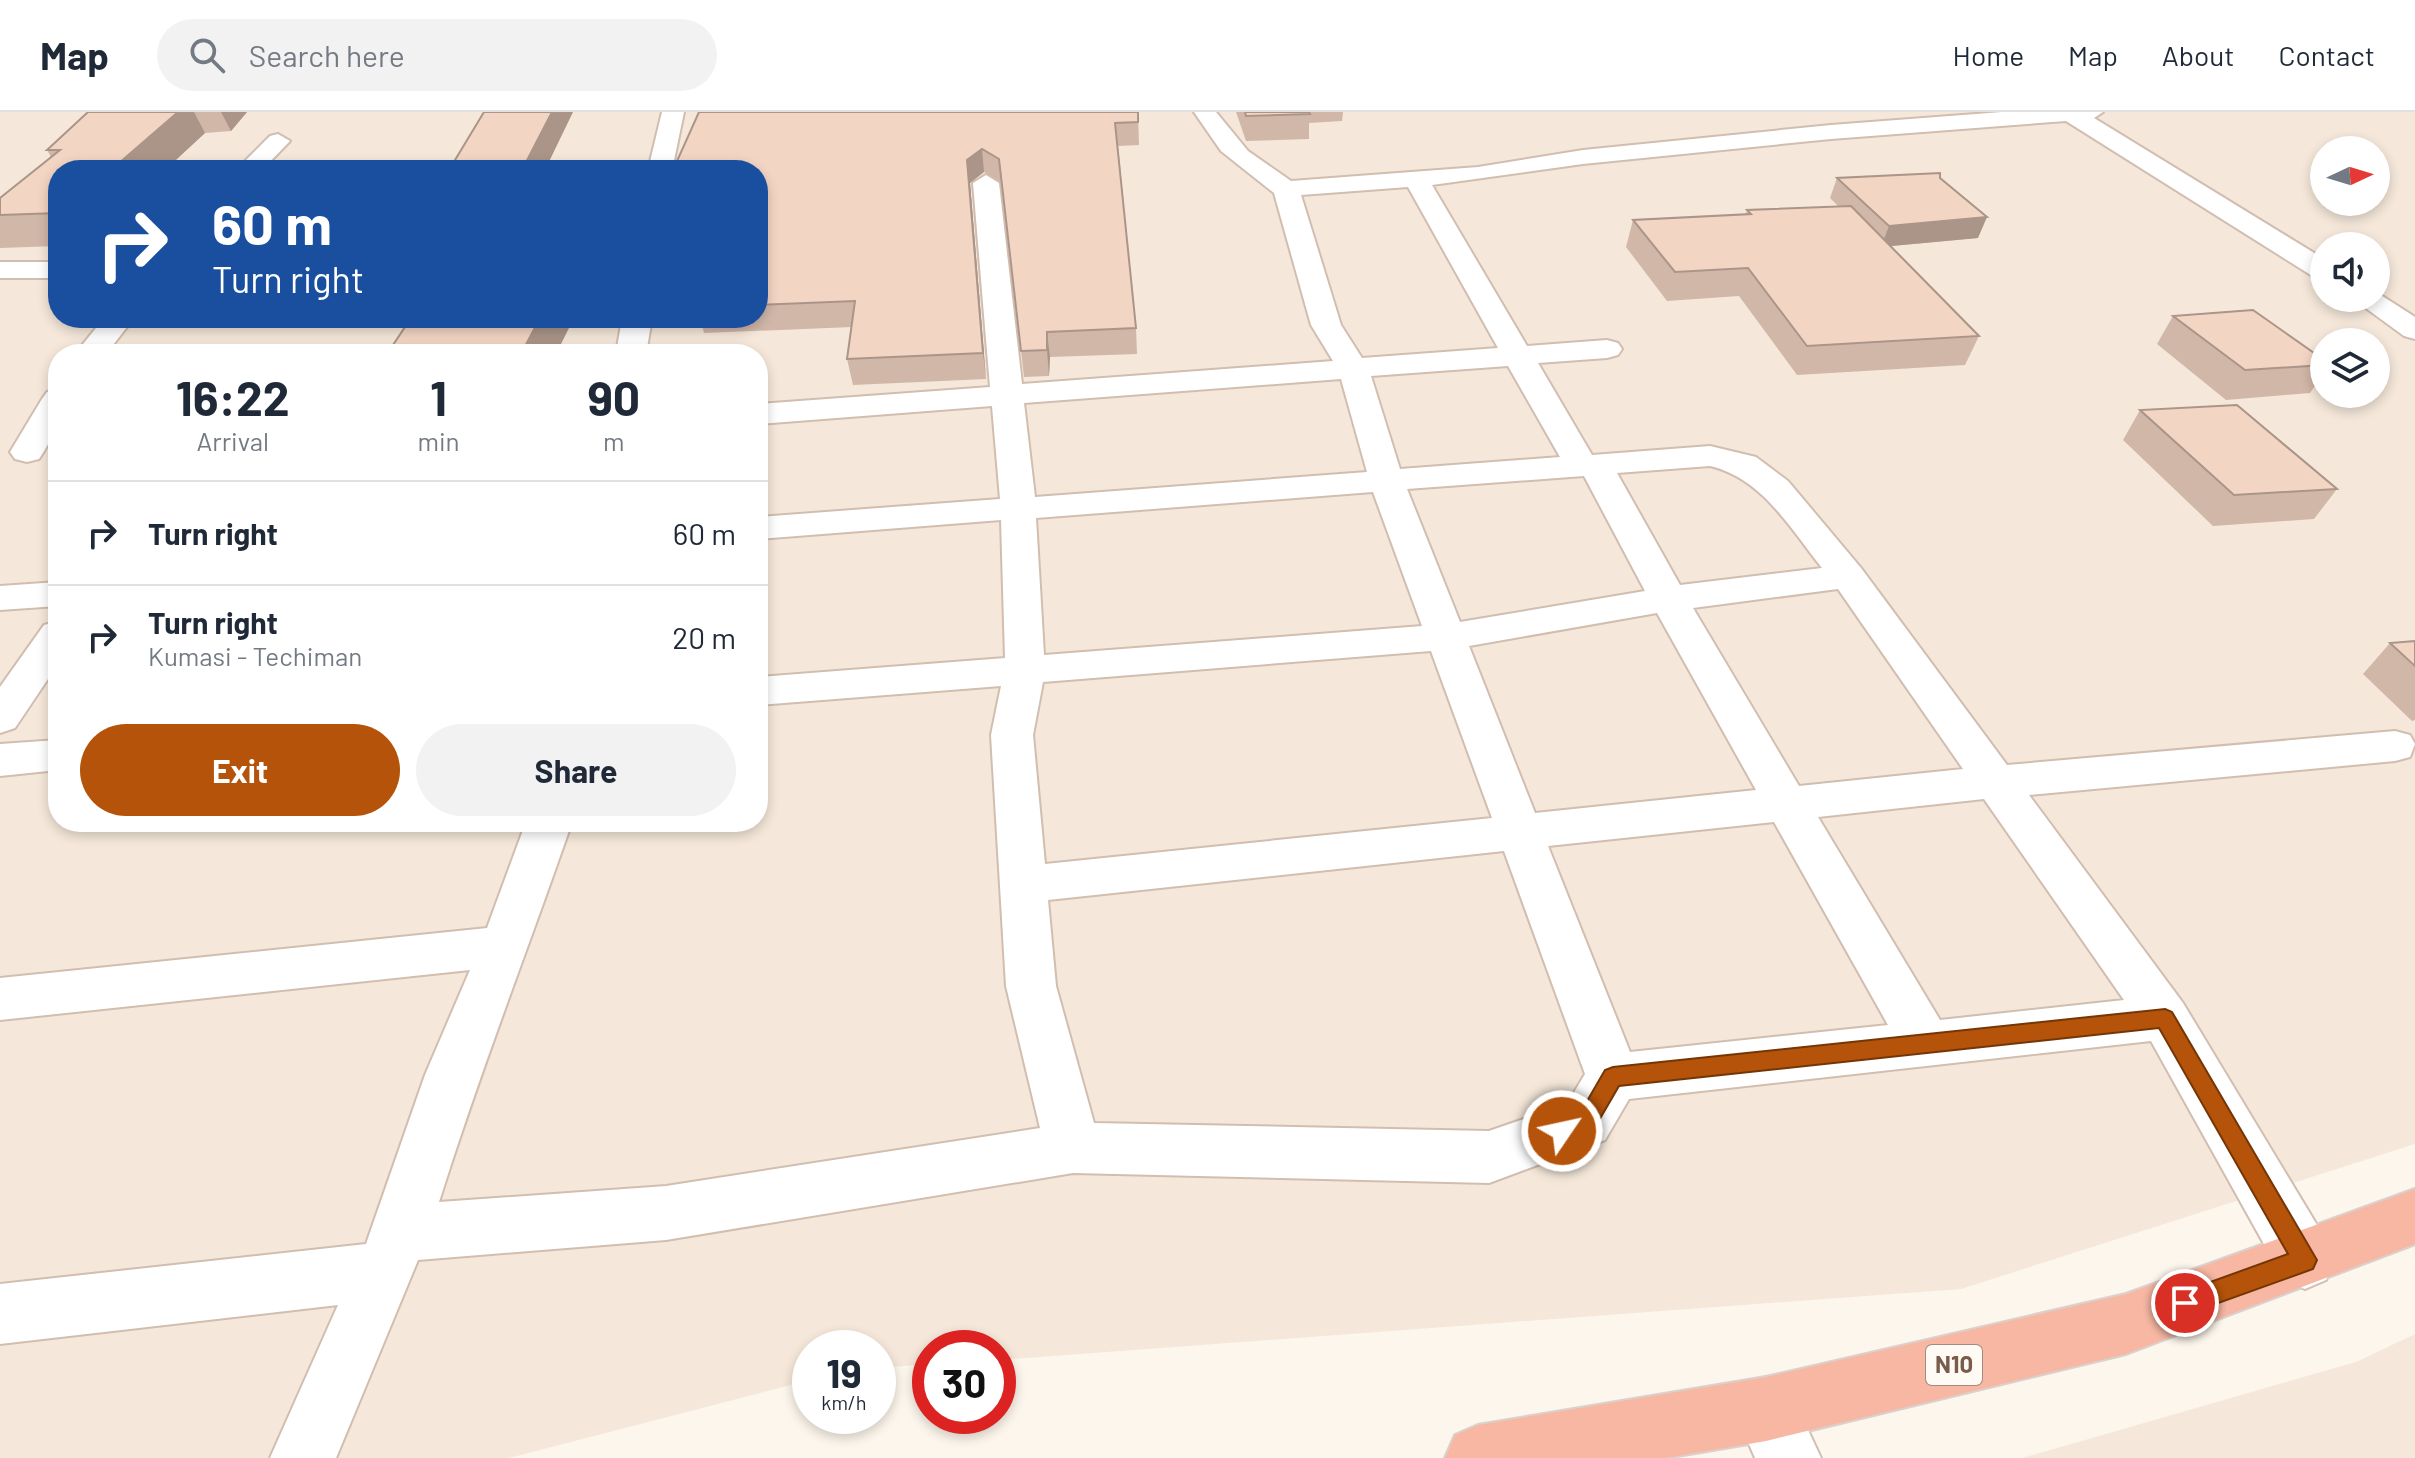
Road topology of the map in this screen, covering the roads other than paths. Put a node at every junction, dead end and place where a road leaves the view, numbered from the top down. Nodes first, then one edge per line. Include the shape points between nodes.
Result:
1 (1205, 112) edge
2 (2077, 113) edge
3 (665, 114) edge
4 (278, 141) dead end
5 (258, 160) edge
6 (661, 160) edge
7 (1416, 179) junction
8 (986, 183) dead end
9 (1286, 189) junction
10 (2310, 262) edge
11 (0, 270) edge
12 (48, 270) edge
13 (2387, 312) edge
14 (111, 328) edge
15 (2415, 330) edge
16 (98, 344) edge
17 (1607, 349) dead end
18 (1516, 356) junction
19 (1353, 368) junction
20 (1004, 395) junction
21 (768, 413) edge
22 (48, 417) edge
23 (28, 452) edge
24 (1588, 464) junction
25 (1386, 479) junction
26 (1018, 506) junction
27 (768, 527) edge
28 (1848, 576) junction
29 (48, 595) edge
30 (0, 598) edge
31 (1668, 599) junction
32 (1449, 637) junction
33 (48, 648) edge
34 (1025, 668) junction
35 (768, 690) edge
36 (0, 718) edge
37 (2395, 746) dead end
38 (48, 756) edge
39 (0, 760) edge
40 (1995, 782) junction
41 (1789, 804) junction
42 (545, 832) edge
43 (1521, 833) junction
44 (1025, 884) junction
45 (505, 946) junction
46 (0, 999) edge
47 (2165, 1018) junction
48 (1926, 1043) junction
49 (1613, 1077) junction
50 (1073, 1148) junction
51 (2415, 1216) edge
52 (392, 1252) junction
53 (2305, 1260) junction
54 (0, 1314) edge
55 (1777, 1434) edge
56 (303, 1458) edge
57 (1478, 1458) edge

1 - 9 street via 1216,133 1253,168
2 - 7 street via 1800,135
2 - 10 street
3 - 6 street
4 - 5 street
7 - 9 street
7 - 18 street
8 - 20 street
9 - 19 street via 1326,325
11 - 12 street
13 - 15 street
14 - 16 street
17 - 18 street
18 - 19 street
18 - 24 street
19 - 20 street
19 - 25 street
20 - 21 street
20 - 26 street
22 - 23 street
24 - 25 street
24 - 28 street via 1710,456 1744,464 1776,488
24 - 31 street
25 - 26 street
25 - 32 street
26 - 27 street
26 - 34 street
28 - 31 street
28 - 40 street
29 - 30 street
31 - 32 street
31 - 41 street
32 - 34 street
32 - 43 street
33 - 36 street
34 - 35 street
34 - 44 street via 1012,735
37 - 40 street
38 - 39 street
40 - 41 street
40 - 47 street
41 - 43 street
41 - 48 street
42 - 45 street
43 - 44 street
43 - 49 street
44 - 50 street via 1031,986
45 - 46 street
45 - 52 street via 452,1075
47 - 48 street
47 - 53 street
48 - 49 street
49 - 50 street via 1586,1122 1489,1157
50 - 52 street
51 - 53 highway, N10
52 - 54 street
52 - 56 street
53 - 55 highway, N10 via 2126,1324
55 - 57 highway, N10

